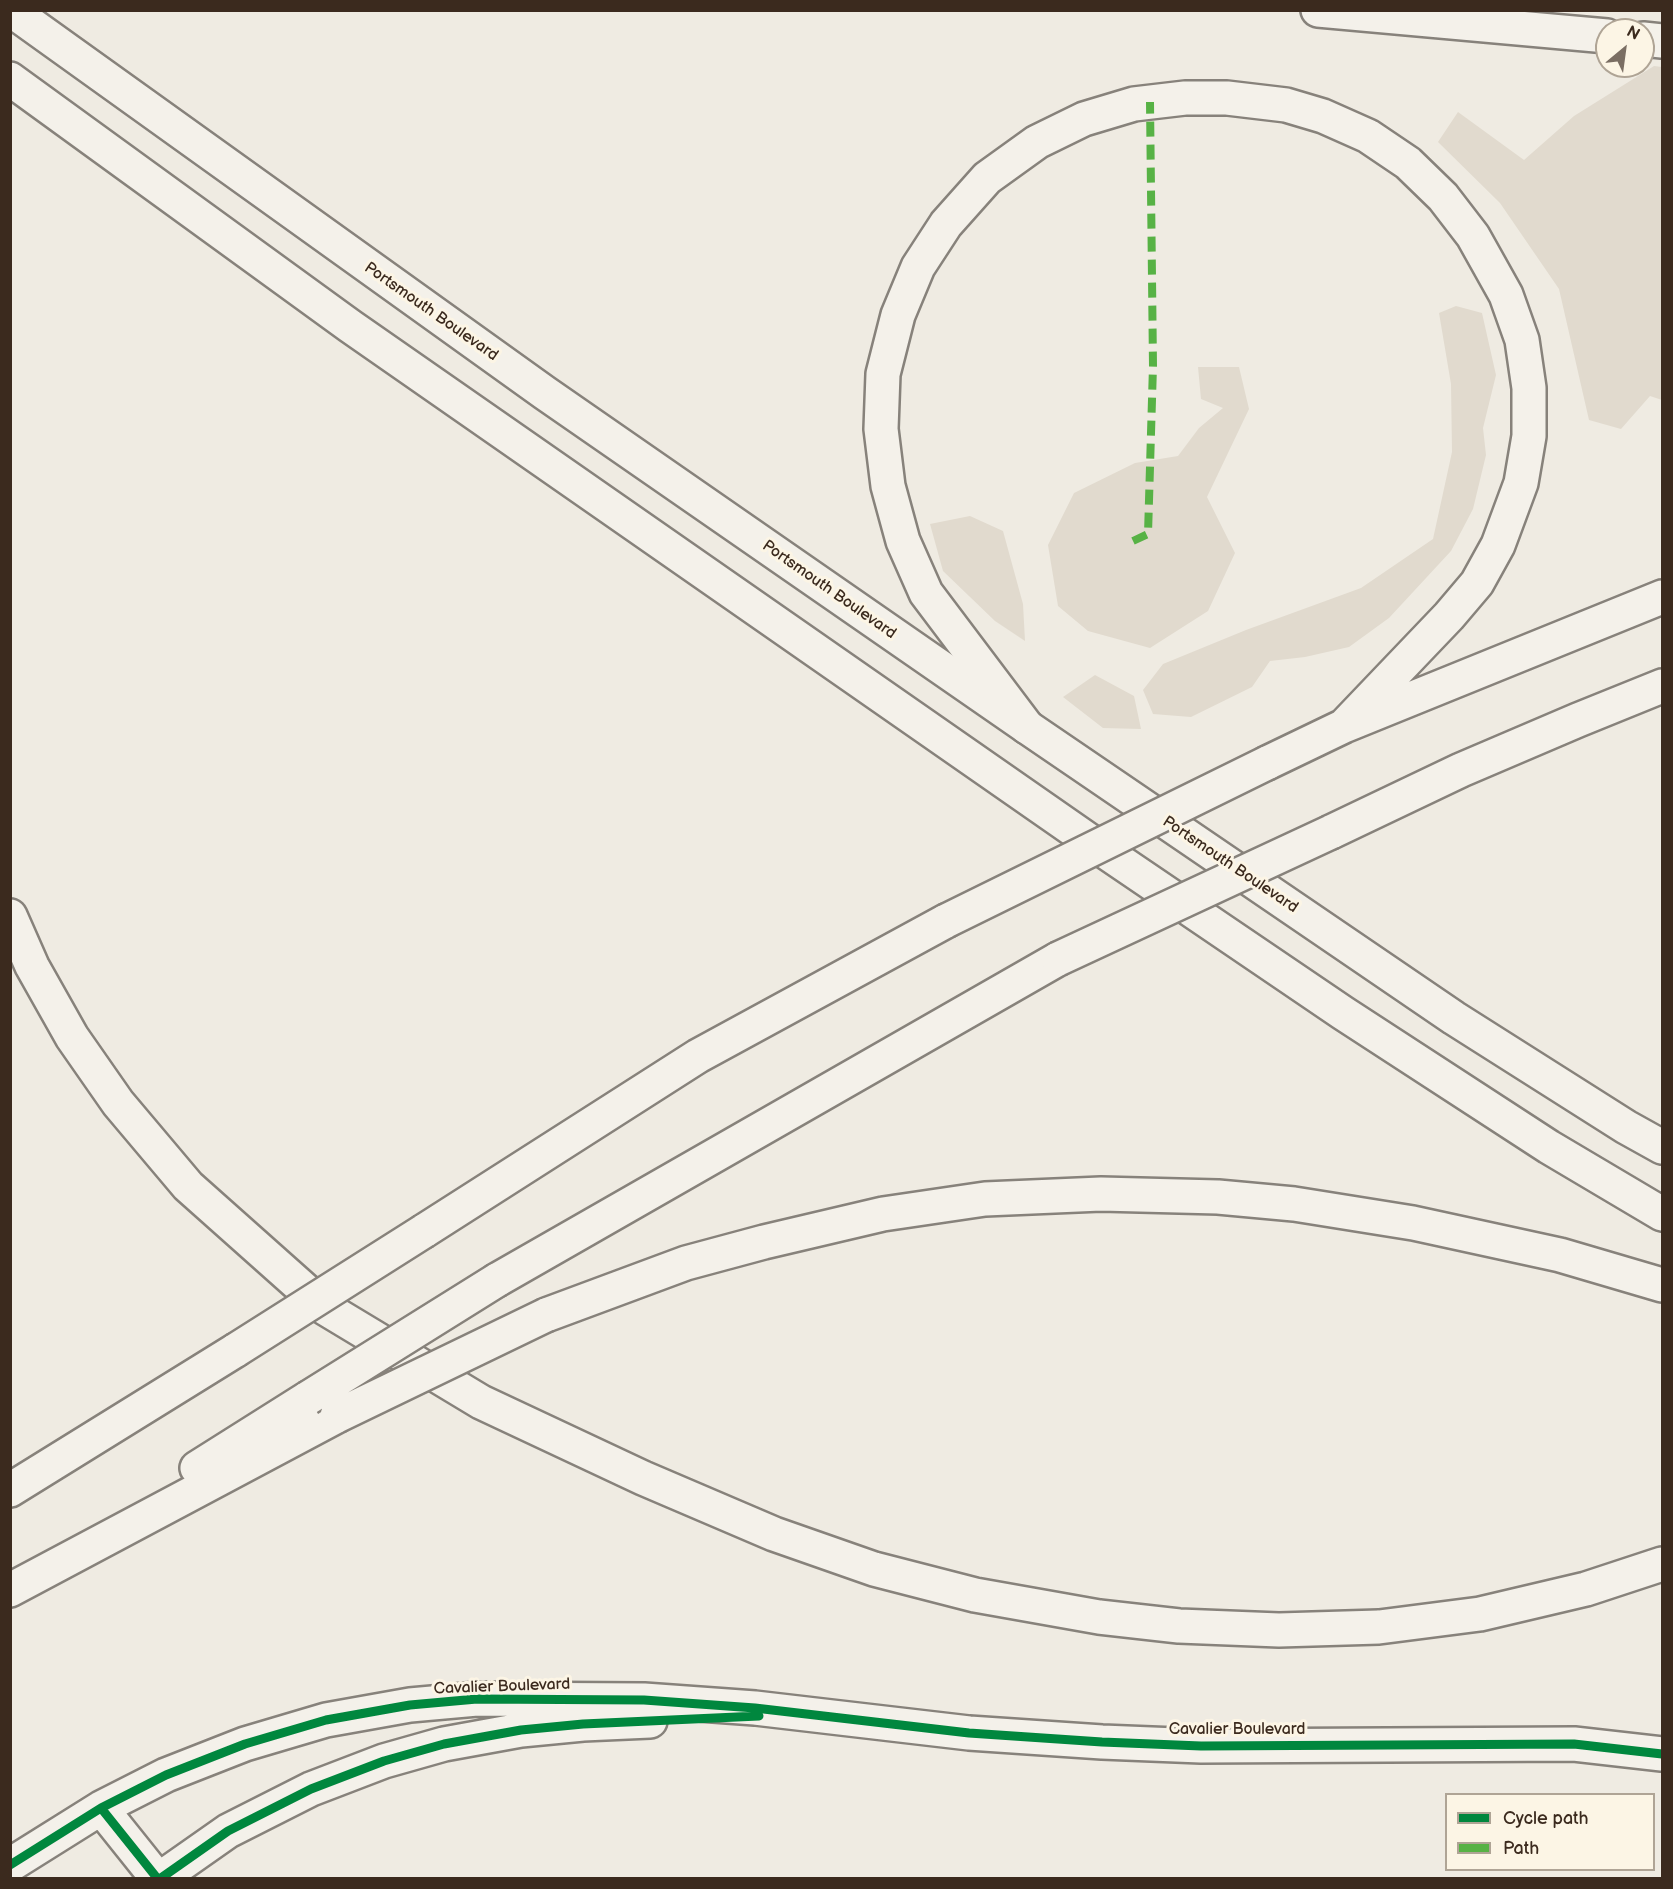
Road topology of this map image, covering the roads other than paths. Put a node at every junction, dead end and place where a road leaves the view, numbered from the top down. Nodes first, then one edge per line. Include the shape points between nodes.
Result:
1 (11, 10) edge
2 (1318, 10) edge
3 (1595, 35) edge
4 (10, 79) edge
5 (1662, 597) edge
6 (1662, 686) edge
7 (1344, 726) junction
8 (1027, 727) junction
9 (10, 916) edge
10 (1662, 1147) edge
11 (1662, 1215) edge
12 (1662, 1285) edge
13 (10, 1490) edge
14 (1662, 1564) edge
15 (10, 1588) edge
16 (812, 1714) junction
17 (1662, 1754) edge
18 (101, 1808) junction
19 (10, 1865) edge
20 (159, 1878) edge

1 - 8 main road, Portsmouth Boulevard via 545,393
2 - 3 main road
4 - 11 main road via 350,326 1094,844 1343,1013
5 - 7 main road
6 - 15 main road, bridge via 1461,770 1058,959 497,1280
7 - 8 main road via 1456,608 1477,583 1498,545 1521,483 1529,436 1529,387 1522,340 1506,295 1473,236 1443,197 1408,163 1368,136 1286,105 1185,98 1134,104 1084,119 1037,142 987,178 946,224 918,267 898,315 884,374 881,429 888,486 903,541 926,594
7 - 13 main road, bridge via 946,921 698,1056
8 - 10 main road, Portsmouth Boulevard via 1454,1018
9 - 14 main road via 32,966 72,1037 118,1103 188,1186 325,1308 481,1402 643,1479 774,1534 874,1569 975,1595 1121,1620 1279,1630 1379,1627 1480,1614 1586,1588
12 - 15 main road, bridge via 1560,1255 1402,1221 1294,1204 1101,1194 985,1199 883,1214 686,1263 546,1315 337,1416
16 - 17 main road, Cavalier Boulevard via 969,1733 1102,1742 1201,1746 1574,1744
16 - 18 main road, Cavalier Boulevard via 644,1700 477,1699 410,1706 326,1720 245,1744 166,1774
16 - 20 main road, Cavalier Boulevard via 583,1724 444,1744 384,1761 311,1789 228,1832
18 - 19 main road, Cavalier Boulevard
18 - 20 main road

